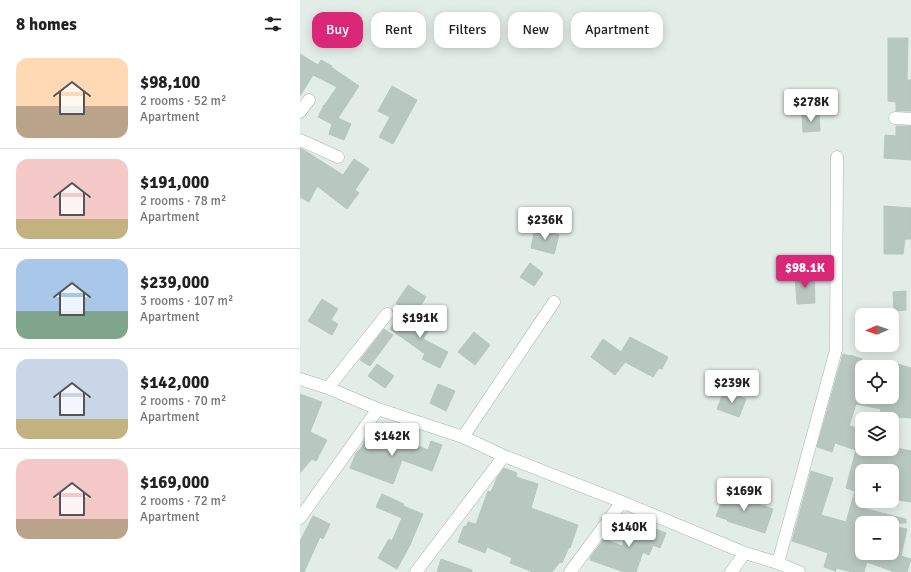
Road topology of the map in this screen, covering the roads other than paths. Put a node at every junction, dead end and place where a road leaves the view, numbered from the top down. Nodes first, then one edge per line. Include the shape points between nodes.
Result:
1 (309, 100) dead end
2 (300, 112) edge
3 (895, 118) dead end
4 (911, 119) edge
5 (300, 140) edge
6 (338, 157) dead end
7 (837, 157) dead end
8 (554, 302) dead end
9 (387, 314) dead end
10 (300, 379) edge
11 (328, 388) junction
12 (378, 409) junction
13 (463, 437) junction
14 (504, 456) junction
15 (622, 502) junction
16 (300, 518) edge
17 (745, 553) junction
18 (778, 563) junction
19 (416, 572) edge
20 (570, 572) edge
21 (731, 572) edge
22 (799, 572) edge

1 - 2 street
3 - 4 street
5 - 6 street
7 - 18 street via 836,350
8 - 13 street
9 - 11 street
10 - 11 street
11 - 12 street
12 - 13 street
12 - 16 street
13 - 14 street
14 - 15 street
14 - 19 street
15 - 17 street
15 - 20 street
17 - 18 street
17 - 21 street
18 - 22 street

